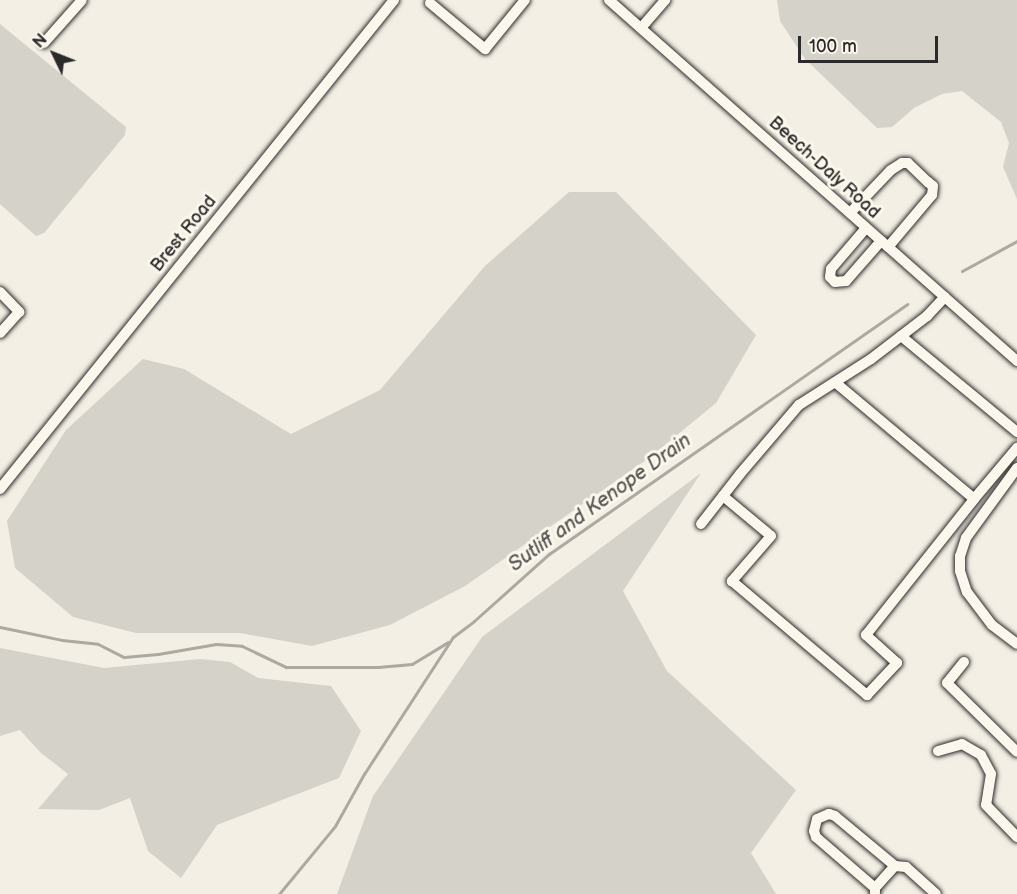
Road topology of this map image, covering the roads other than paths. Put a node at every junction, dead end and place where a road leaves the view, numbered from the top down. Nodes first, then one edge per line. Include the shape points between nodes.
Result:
1 (82, 0) edge
2 (394, 0) edge
3 (525, 0) edge
4 (609, 0) edge
5 (665, 0) edge
6 (430, 1) edge
7 (641, 28) junction
8 (44, 43) dead end
9 (850, 213) junction
10 (866, 228) junction
11 (885, 244) junction
12 (0, 292) edge
13 (945, 297) junction
14 (0, 333) edge
15 (901, 336) junction
16 (1017, 361) edge
17 (836, 383) junction
18 (1017, 432) edge
19 (1017, 448) edge
20 (1017, 468) edge
21 (1, 487) edge
22 (723, 496) junction
23 (974, 500) junction
24 (701, 524) dead end
25 (1017, 644) edge
26 (964, 662) dead end
27 (938, 751) dead end
28 (1017, 752) edge
29 (1017, 837) edge
30 (895, 866) junction
31 (875, 891) edge
32 (936, 894) edge

1 - 8 street
2 - 21 street, Brest Road
3 - 6 street via 485,50
4 - 7 street, Beech-Daly Road
5 - 7 street
7 - 9 street, Beech-Daly Road
9 - 10 street, Beech-Daly Road
9 - 11 street via 895,166 908,163 934,190 929,201
10 - 11 street, Beech-Daly Road
10 - 11 street via 831,269 830,278 835,282 846,281
11 - 13 street, Beech-Daly Road
12 - 14 street via 19,312
13 - 15 street
13 - 16 street, Beech-Daly Road
15 - 17 street
15 - 18 street
17 - 22 street via 799,405
17 - 23 street
19 - 23 street
20 - 25 street via 966,538 960,556 967,592 992,625
22 - 23 street via 771,536 732,581 867,695 897,663 866,635
22 - 24 street
26 - 28 street via 948,683
27 - 29 street via 962,744 981,754 991,774 986,805
30 - 31 street
30 - 31 street via 835,816 817,819 816,837
30 - 32 street via 906,867

